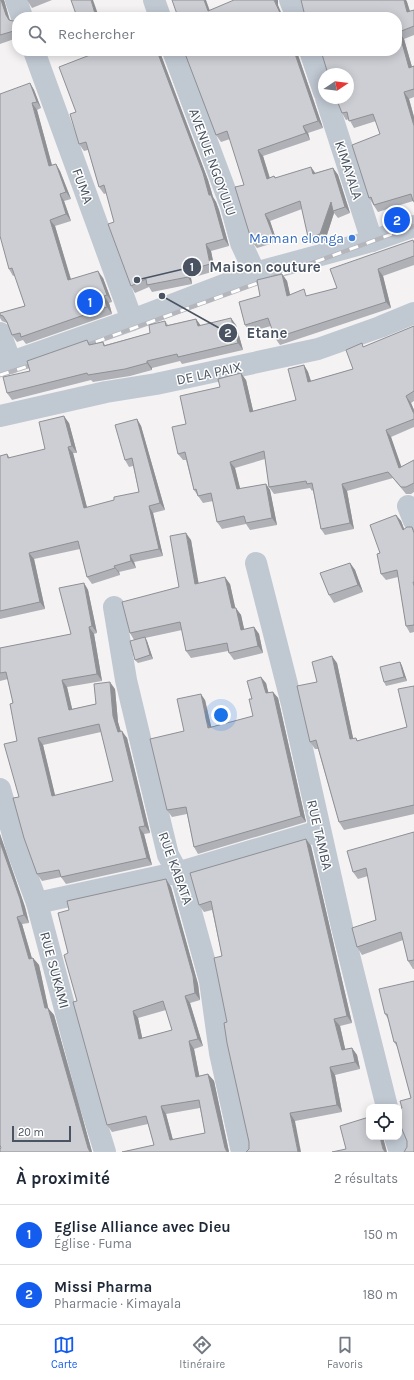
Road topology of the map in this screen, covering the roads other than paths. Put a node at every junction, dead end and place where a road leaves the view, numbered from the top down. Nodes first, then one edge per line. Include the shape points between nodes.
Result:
1 (16, 0) edge
2 (154, 0) edge
3 (290, 0) edge
4 (20, 12) edge
5 (158, 12) edge
6 (295, 12) edge
7 (36, 56) edge
8 (175, 56) edge
9 (312, 56) edge
10 (318, 74) edge
11 (328, 104) edge
12 (414, 226) edge
13 (372, 241) junction
14 (255, 273) junction
15 (414, 313) edge
16 (132, 320) junction
17 (0, 333) edge
18 (5, 365) edge
19 (0, 416) edge
20 (256, 563) dead end
21 (114, 607) dead end
22 (0, 789) edge
23 (319, 831) junction
24 (180, 872) junction
25 (37, 903) junction
26 (386, 1104) edge
27 (396, 1140) edge
28 (105, 1152) edge
29 (242, 1152) edge
30 (400, 1152) edge

1 - 4 street
2 - 5 street
3 - 6 street
7 - 16 street, FUMA
8 - 14 street, AVENUE NGOYULU via 231,206 241,243
9 - 10 street
11 - 13 street, KIMAYALA
12 - 13 street
13 - 14 street
14 - 16 street
15 - 19 street, DE LA PAIX via 318,349
16 - 18 street
17 - 18 street
20 - 23 street, RUE TAMBA via 292,704
21 - 24 street, RUE KABATA via 126,680 168,855
22 - 25 street, RUE SUKAMI via 17,849
23 - 24 street
23 - 26 street, RUE TAMBA
24 - 25 street
24 - 29 street, RUE KABATA via 210,981 220,1053
25 - 28 street, RUE SUKAMI
27 - 30 street

